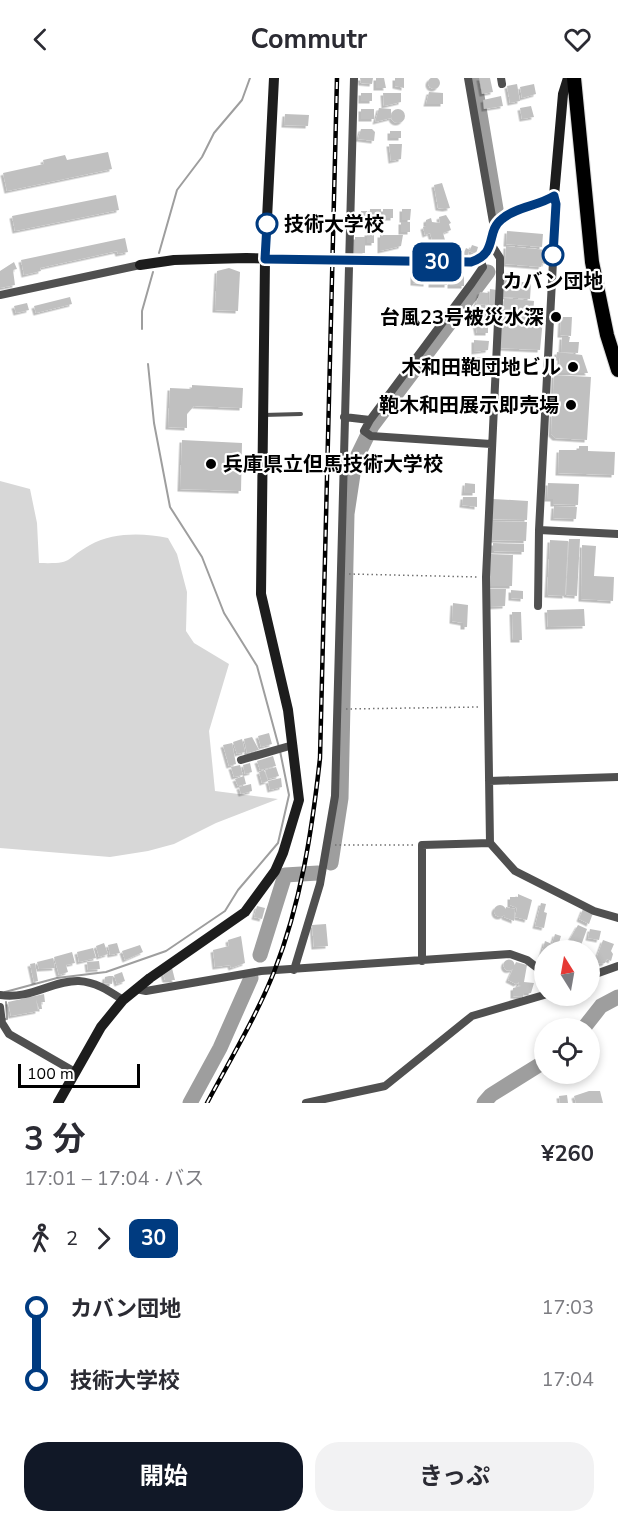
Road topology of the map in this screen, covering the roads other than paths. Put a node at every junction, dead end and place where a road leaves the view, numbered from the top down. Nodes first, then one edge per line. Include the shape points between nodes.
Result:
1 (274, 78) edge
2 (354, 78) edge
3 (468, 78) edge
4 (568, 78) edge
5 (574, 78) edge
6 (554, 196) junction
7 (494, 228) junction
8 (492, 244) junction
9 (265, 259) junction
10 (480, 259) junction
11 (348, 261) junction
12 (140, 265) joint
13 (0, 295) edge
14 (618, 370) edge
15 (302, 414) dead end
16 (262, 415) junction
17 (344, 417) junction
18 (370, 420) junction
19 (491, 444) junction
20 (539, 530) junction
21 (618, 534) edge
22 (538, 606) dead end
23 (293, 745) junction
24 (241, 760) dead end
25 (618, 777) edge
26 (489, 780) junction
27 (490, 843) junction
28 (618, 918) edge
29 (422, 961) junction
30 (534, 966) edge
31 (618, 966) edge
32 (294, 970) junction
33 (600, 972) edge
34 (136, 989) junction
35 (0, 995) edge
36 (534, 998) edge
37 (123, 1000) junction
38 (0, 1006) edge
39 (75, 1072) junction
40 (58, 1103) edge
41 (306, 1103) edge

1 - 9 street
2 - 11 street
3 - 7 street
4 - 6 street via 563,94
5 - 14 highway via 592,262
6 - 7 street via 501,219
6 - 20 street
7 - 8 street
8 - 10 street
8 - 19 street via 500,258 500,279
9 - 11 street
9 - 12 street via 174,260
9 - 16 street
10 - 11 street
10 - 18 street via 483,267
11 - 17 street
12 - 13 street
15 - 16 lane
16 - 23 street via 261,594
17 - 18 street
17 - 32 street via 336,796 320,884
18 - 19 street via 368,434
19 - 26 street via 486,577
20 - 21 street
20 - 22 street
23 - 24 street
23 - 34 street via 299,800 284,853 274,871 245,912
25 - 26 street
26 - 27 street
27 - 28 street via 515,871 594,911
27 - 29 street via 422,845
29 - 30 street via 510,954
29 - 32 street
31 - 33 street
32 - 34 street via 261,971 146,991
34 - 37 street
35 - 37 street via 24,996 77,981 104,988
36 - 41 street via 472,1016 385,1086
37 - 39 street via 101,1027
38 - 39 street via 9,1034
39 - 40 street

